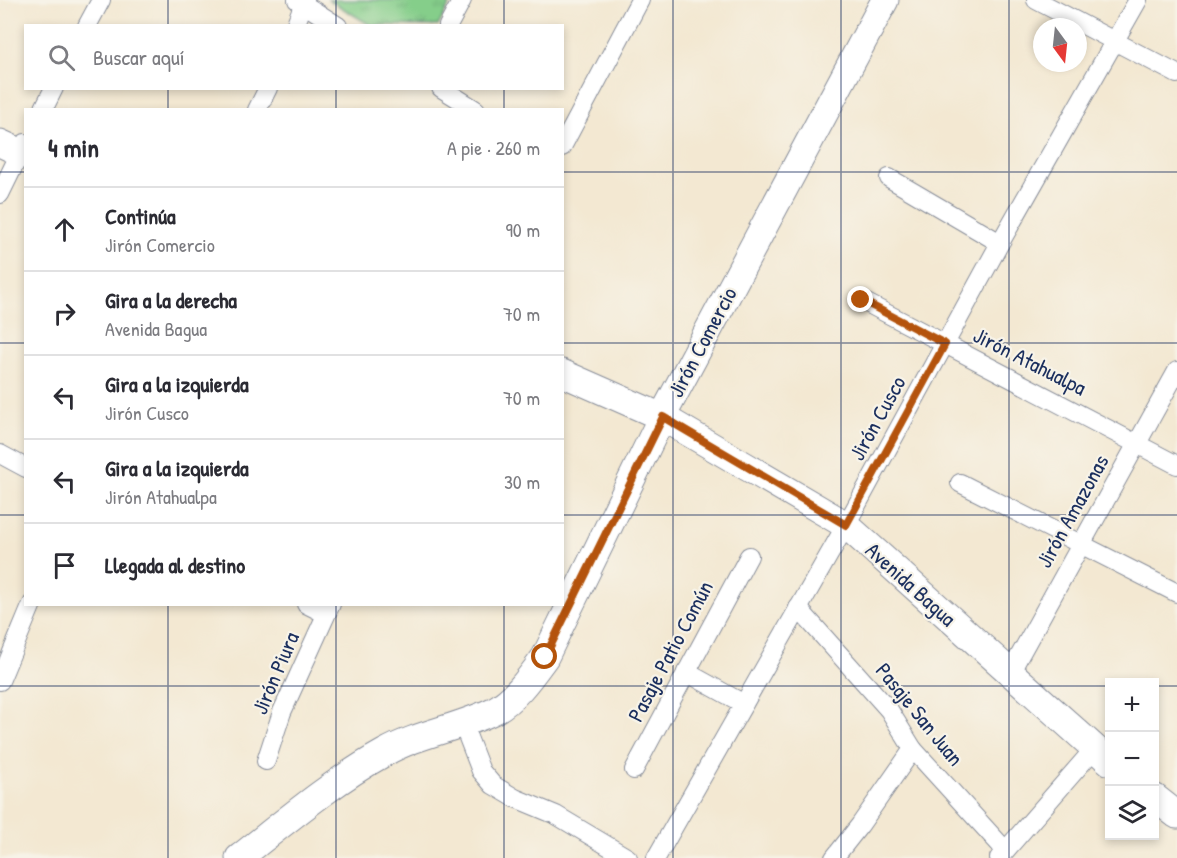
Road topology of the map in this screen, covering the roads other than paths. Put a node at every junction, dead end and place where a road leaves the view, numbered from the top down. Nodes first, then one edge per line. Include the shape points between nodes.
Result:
1 (100, 0) edge
2 (462, 0) edge
3 (640, 0) edge
4 (885, 0) edge
5 (1036, 0) edge
6 (1138, 0) edge
7 (302, 1) edge
8 (88, 24) edge
9 (296, 24) edge
10 (335, 24) edge
11 (449, 24) edge
12 (1115, 42) junction
13 (1177, 74) edge
14 (53, 90) edge
15 (267, 90) edge
16 (444, 90) edge
17 (44, 108) edge
18 (258, 108) edge
19 (473, 108) edge
20 (564, 143) edge
21 (18, 148) edge
22 (889, 178) dead end
23 (0, 194) edge
24 (1000, 243) junction
25 (861, 300) dead end
26 (945, 344) junction
27 (1177, 371) edge
28 (564, 374) edge
29 (663, 417) junction
30 (1137, 444) junction
31 (0, 454) edge
32 (1177, 465) edge
33 (24, 467) edge
34 (960, 483) dead end
35 (846, 525) junction
36 (1081, 545) junction
37 (749, 556) dead end
38 (1177, 593) edge
39 (31, 606) edge
40 (798, 608) junction
41 (328, 609) edge
42 (686, 672) junction
43 (1010, 673) junction
44 (0, 681) edge
45 (744, 704) junction
46 (462, 722) junction
47 (913, 749) junction
48 (1102, 756) edge
49 (266, 761) dead end
50 (634, 770) dead end
51 (1159, 800) edge
52 (1177, 815) edge
53 (1002, 854) edge
54 (239, 858) edge
55 (628, 858) edge
56 (656, 858) edge
57 (834, 858) edge

1 - 8 street
2 - 11 street
3 - 20 street
4 - 29 main road, Jirón Comercio
5 - 12 street
6 - 12 street, Jirón Cusco
7 - 9 street
7 - 10 street
12 - 13 street
12 - 24 street, Jirón Cusco
14 - 17 street
15 - 18 street
16 - 19 street
21 - 23 street
22 - 24 street
24 - 26 street, Jirón Cusco
25 - 26 street, Jirón Atahualpa
26 - 30 street, Jirón Atahualpa
26 - 35 street, Jirón Cusco
27 - 30 street, Jirón Amazonas
28 - 29 main road, Avenida Bagua
29 - 35 main road, Avenida Bagua
29 - 46 main road, Jirón Comercio via 545,657 524,686 496,709
30 - 32 street, Jirón Atahualpa
30 - 36 street, Jirón Amazonas
31 - 33 street
34 - 36 street
35 - 40 street, Jirón Cusco
35 - 43 main road, Avenida Bagua
36 - 38 street
36 - 43 street, Jirón Amazonas
37 - 42 street, Pasaje Patio Común
39 - 44 street
40 - 45 street, Jirón Cusco
40 - 47 street, Pasaje San Juan via 889,710
41 - 49 street, Jirón Piura via 282,712
42 - 45 street
42 - 50 street, Pasaje Patio Común
43 - 48 main road, Avenida Bagua
45 - 56 street, Jirón Cusco
46 - 54 main road, Jirón Comercio via 385,752 343,778
46 - 55 street via 481,771 494,785 556,815
47 - 53 street, Pasaje San Juan
47 - 57 street
48 - 53 street
51 - 52 main road

